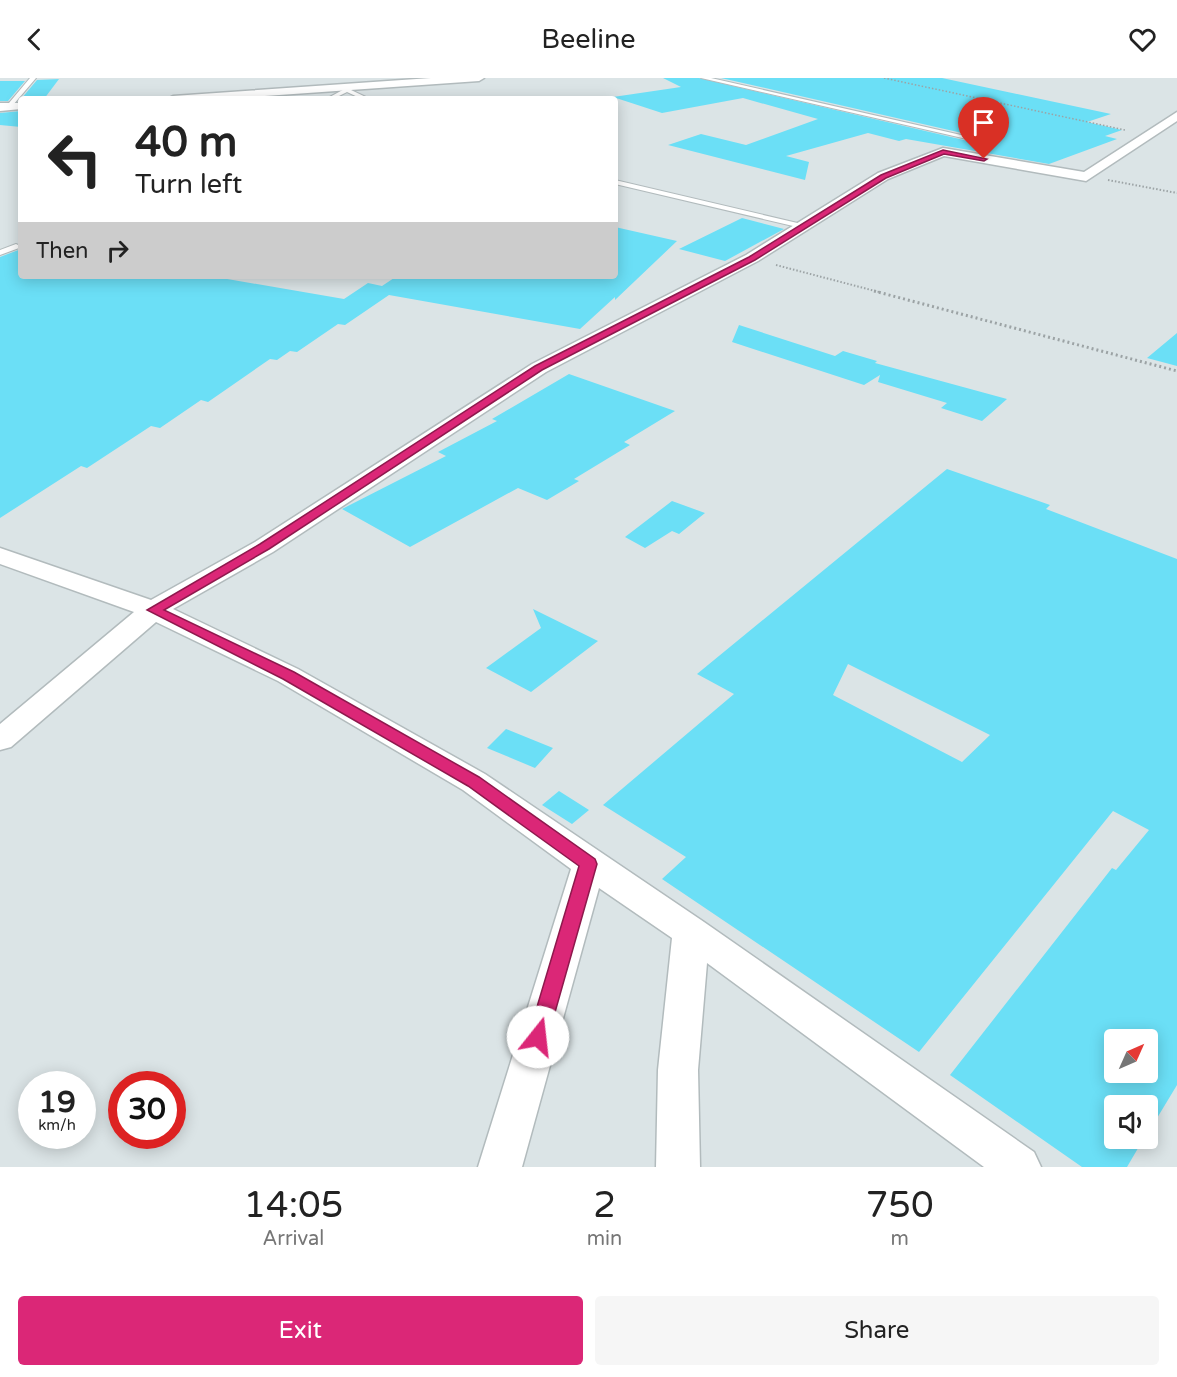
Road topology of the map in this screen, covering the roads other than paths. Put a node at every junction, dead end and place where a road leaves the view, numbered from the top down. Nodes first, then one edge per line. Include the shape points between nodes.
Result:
1 (33, 78) edge
2 (479, 78) edge
3 (704, 78) edge
4 (1101, 78) edge
5 (1094, 81) dead end
6 (350, 89) junction
7 (226, 96) edge
8 (335, 96) edge
9 (362, 96) edge
10 (18, 106) edge
11 (2, 107) edge
12 (1177, 116) edge
13 (980, 140) dead end
14 (618, 183) edge
15 (806, 227) junction
16 (16, 246) dead end
17 (0, 254) edge
18 (0, 555) edge
19 (153, 610) junction
20 (0, 740) edge
21 (589, 864) junction
22 (691, 932) junction
23 (500, 1167) edge
24 (678, 1167) edge
25 (1019, 1167) edge

1 - 11 lane
2 - 6 street
3 - 13 lane
4 - 5 lane
6 - 7 street
6 - 8 lane
6 - 9 lane
10 - 11 street
12 - 15 street via 1086,177 943,152 883,176
14 - 15 lane
15 - 19 street via 539,368 264,547
16 - 17 lane
18 - 19 street
19 - 20 street
19 - 21 street via 288,675 474,782
21 - 22 street
21 - 23 street
22 - 24 street via 678,1070
22 - 25 street

